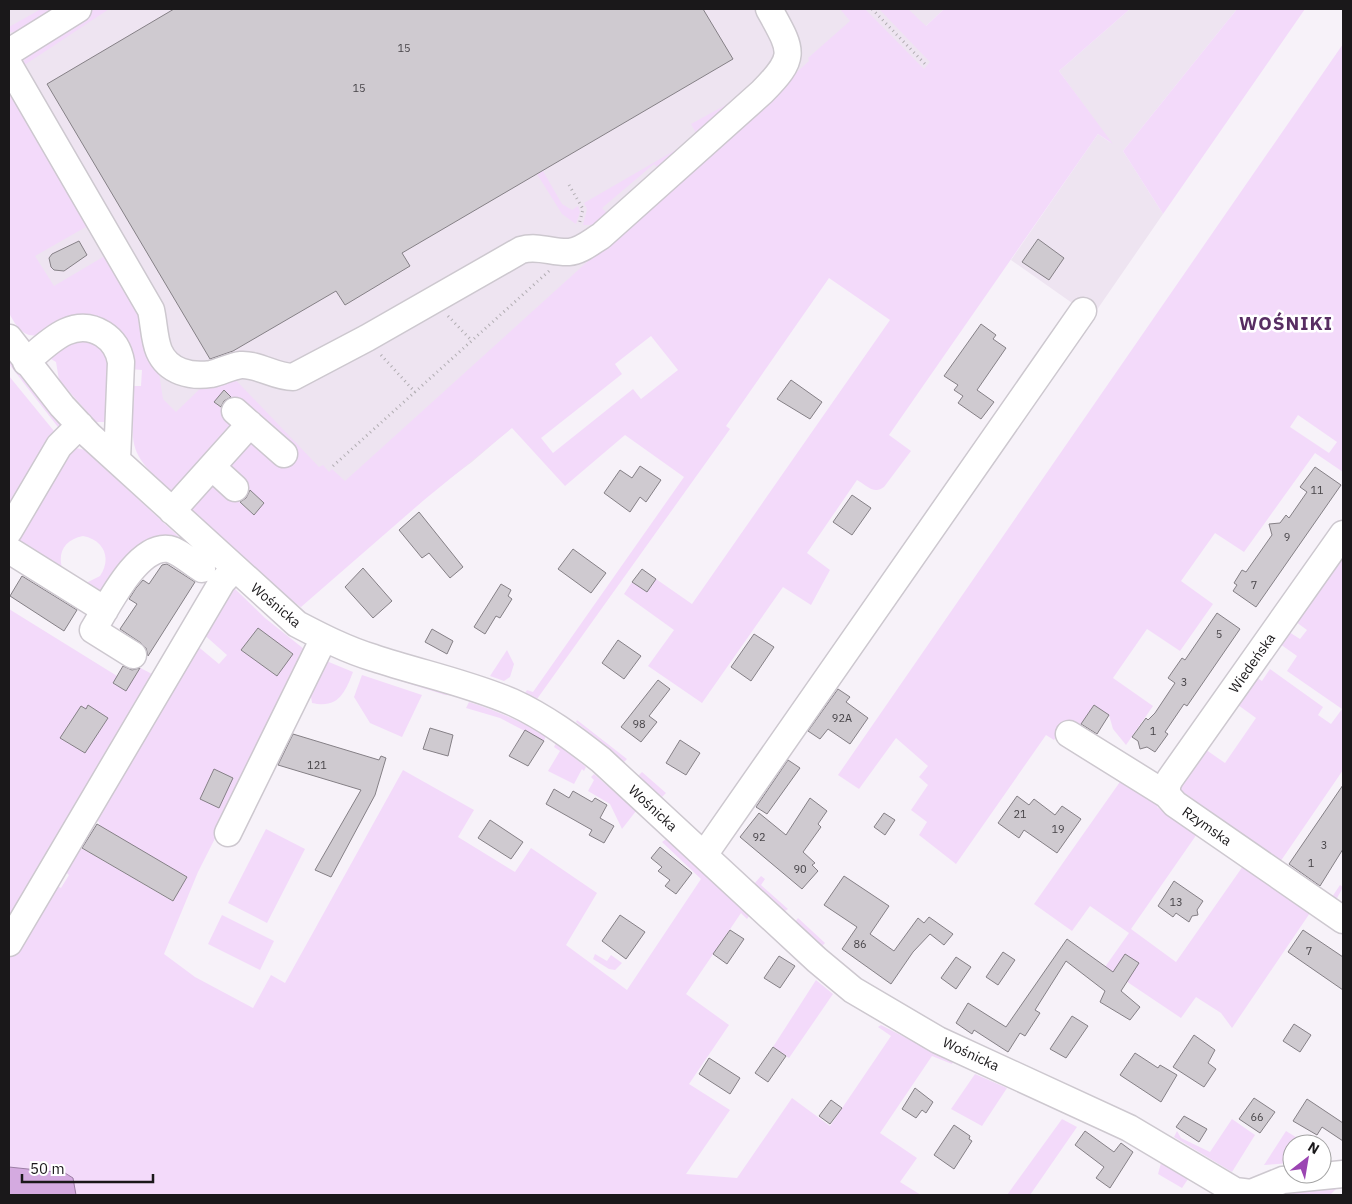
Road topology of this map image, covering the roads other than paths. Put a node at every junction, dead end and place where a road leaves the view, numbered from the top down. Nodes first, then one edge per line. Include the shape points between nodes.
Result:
1 (78, 9) edge
2 (768, 9) edge
3 (9, 52) edge
4 (9, 65) edge
5 (1083, 311) dead end
6 (9, 338) edge
7 (26, 362) junction
8 (80, 425) junction
9 (284, 454) dead end
10 (117, 460) junction
11 (212, 467) junction
12 (235, 488) dead end
13 (172, 511) junction
14 (9, 531) edge
15 (1343, 534) edge
16 (9, 550) edge
17 (234, 568) junction
18 (202, 569) dead end
19 (105, 610) junction
20 (324, 638) junction
21 (133, 655) dead end
22 (1069, 734) dead end
23 (1167, 795) junction
24 (228, 833) dead end
25 (704, 854) junction
26 (1341, 913) edge
27 (9, 943) edge
28 (1343, 1174) edge
29 (1251, 1194) edge

1 - 3 street
2 - 4 street via 789,50 781,72 601,236 568,252 540,248 522,250 293,377 281,377 241,365 202,375 182,373 165,361 158,351 151,310
5 - 25 street
6 - 7 street, Wośnicka
7 - 8 street, Wośnicka
7 - 10 street via 54,338 77,327 102,333 113,341 121,362
8 - 10 street, Wośnicka
8 - 14 street via 59,446
9 - 11 street via 242,418
10 - 13 street, Wośnicka
11 - 12 street
11 - 13 street
13 - 17 street, Wośnicka
15 - 23 street, Wiedeńska via 1170,779
16 - 19 street
17 - 20 street, Wośnicka via 297,624
17 - 27 street via 222,582
18 - 19 street via 171,549 148,554 129,572
19 - 21 street via 93,630
20 - 24 street
20 - 25 street, Wośnicka via 372,658 501,698 533,712 601,760
22 - 23 street, Rzymska
23 - 26 street, Rzymska
25 - 29 street, Wośnicka via 817,960 854,990 894,1015 938,1040 1129,1128 1235,1190
28 - 29 street, Wośnicka via 1283,1180

